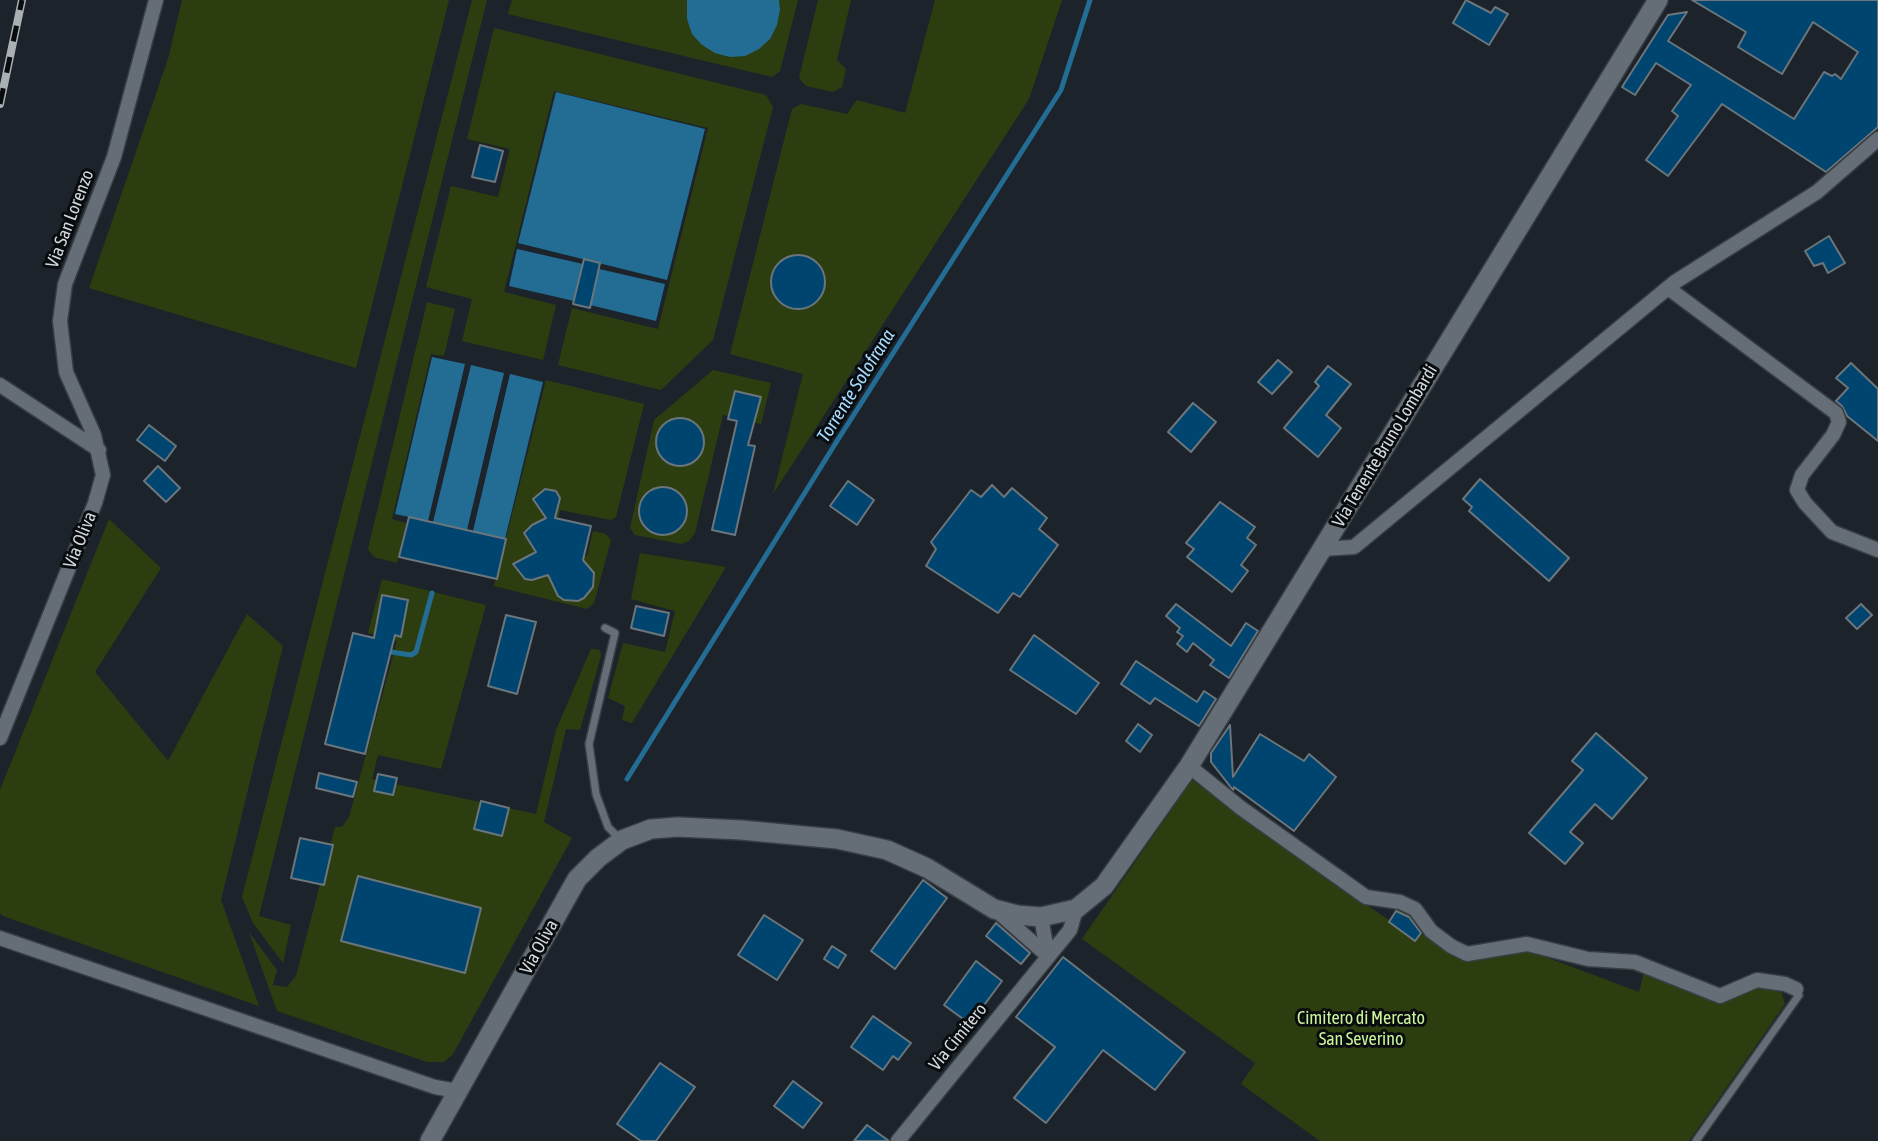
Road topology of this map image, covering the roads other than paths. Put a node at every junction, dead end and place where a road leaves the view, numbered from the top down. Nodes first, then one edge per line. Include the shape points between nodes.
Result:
1 (156, 0) edge
2 (1658, 0) edge
3 (1878, 139) edge
4 (1668, 288) junction
5 (0, 385) edge
6 (99, 450) junction
7 (1322, 549) junction
8 (1878, 550) edge
9 (606, 628) dead end
10 (0, 738) edge
11 (1189, 766) junction
12 (622, 840) junction
13 (1104, 886) joint
14 (994, 909) junction
15 (1076, 909) junction
16 (1041, 917) junction
17 (0, 938) edge
18 (1048, 956) junction
19 (1796, 989) joint
20 (457, 1091) junction
21 (430, 1141) edge
22 (898, 1141) edge
23 (1696, 1141) edge

1 - 6 street, Via San Lorenzo via 114,157 65,284 60,321 66,372
2 - 7 main road, Via Tenente Bruno Lombardi
3 - 4 street via 1816,192
4 - 7 street via 1354,547
4 - 8 street via 1836,413 1839,422 1833,435 1802,475 1797,490 1832,532
5 - 6 street
6 - 10 street, Via Oliva via 103,475 95,503
7 - 11 main road, Via Tenente Bruno Lombardi
9 - 12 lane via 615,633 589,744 596,794 608,827
11 - 13 main road, Via Tenente Bruno Lombardi
11 - 19 street via 1366,897 1415,909 1431,931 1467,954 1527,944 1588,959 1635,961 1720,996 1757,980
12 - 14 main road, Via Oliva via 651,829 678,827 838,839 887,850 927,868
12 - 20 main road, Via Oliva via 577,879
13 - 15 main road, Via Oliva
14 - 16 main road, Via Oliva
14 - 18 street
15 - 16 main road, Via Oliva
15 - 18 street, Via Cimitero via 1070,930
16 - 18 street
17 - 20 street
18 - 22 street, Via Cimitero
19 - 23 lane via 1798,995
20 - 21 main road, Via Oliva

